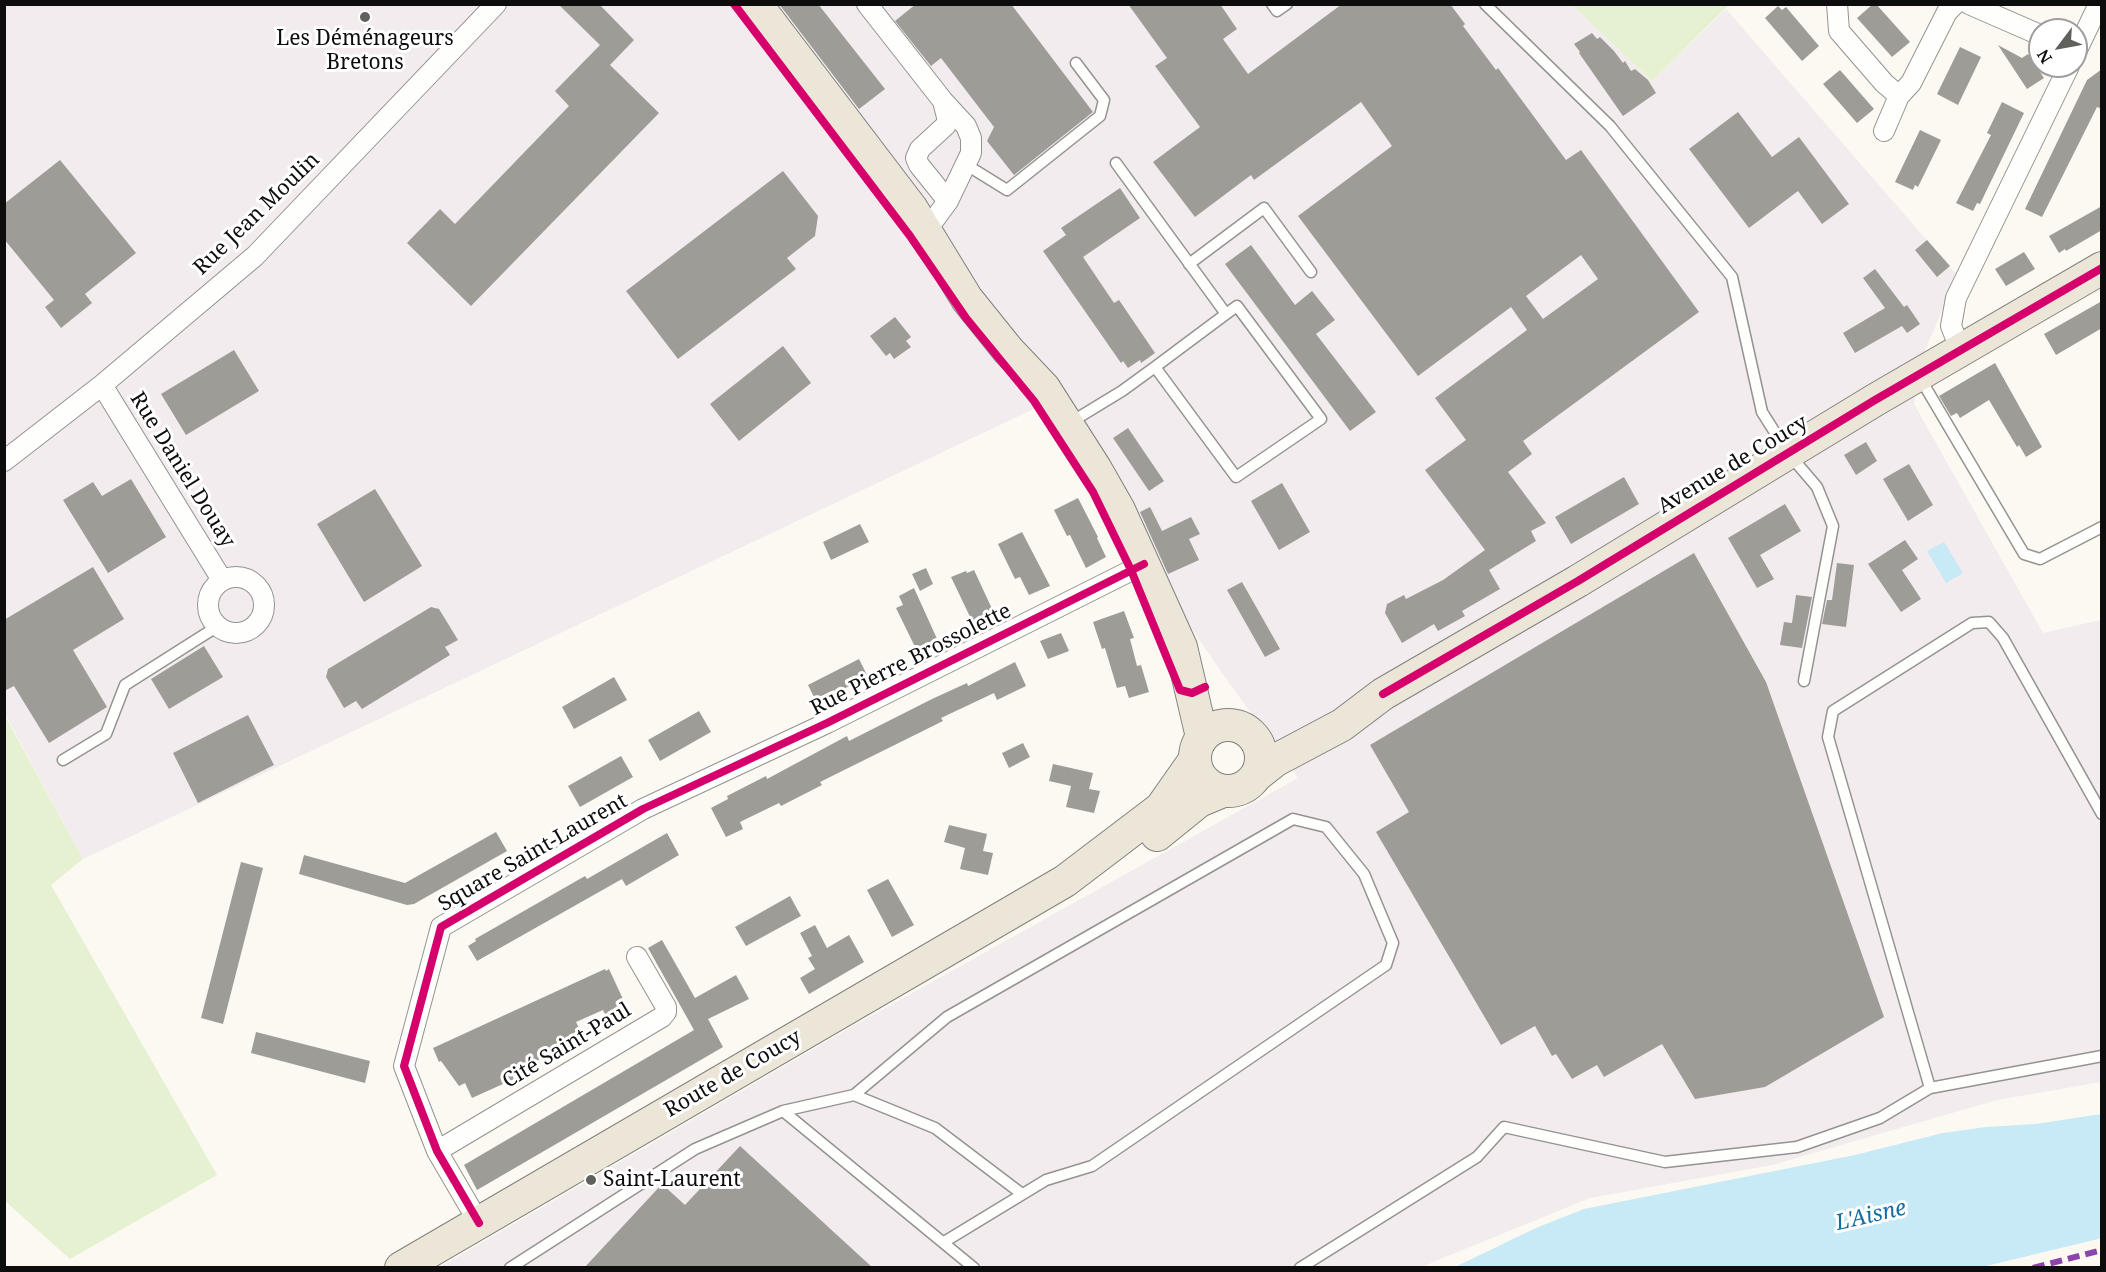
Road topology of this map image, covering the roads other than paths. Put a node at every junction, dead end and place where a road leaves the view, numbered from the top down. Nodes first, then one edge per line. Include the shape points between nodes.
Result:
1 (496, 4) edge
2 (756, 4) edge
3 (867, 4) edge
4 (1272, 4) edge
5 (1287, 4) edge
6 (1485, 4) edge
7 (1836, 4) edge
8 (1955, 4) edge
9 (1970, 4) edge
10 (2099, 4) edge
11 (2088, 26) edge
12 (2028, 30) edge
13 (1076, 63) dead end
14 (2063, 78) edge
15 (1899, 96) junction
16 (943, 101) junction
17 (1884, 131) dead end
18 (1116, 163) dead end
19 (965, 164) junction
20 (930, 211) junction
21 (1189, 264) junction
22 (2102, 268) edge
23 (1311, 272) dead end
24 (1226, 314) junction
25 (1961, 351) junction
26 (1155, 367) junction
27 (1918, 375) junction
28 (102, 385) junction
29 (1068, 424) junction
30 (1788, 453) junction
31 (4, 461) edge
32 (2102, 527) edge
33 (1144, 564) junction
34 (222, 580) junction
35 (218, 626) junction
36 (1804, 681) dead end
37 (1383, 694) junction
38 (1218, 739) junction
39 (63, 760) dead end
40 (1257, 775) junction
41 (693, 786) joint
42 (1223, 791) junction
43 (2102, 814) edge
44 (1065, 881) junction
45 (637, 957) dead end
46 (2102, 1056) edge
47 (1929, 1088) junction
48 (854, 1095) junction
49 (783, 1111) junction
50 (437, 1151) junction
51 (1022, 1194) junction
52 (479, 1222) junction
53 (944, 1242) junction
54 (401, 1268) edge
55 (510, 1268) edge
56 (975, 1268) edge
57 (1300, 1268) edge

1 - 28 street, Rue Jean Moulin via 255,256
2 - 20 main road
3 - 16 street
4 - 5 lane via 1278,11
6 - 30 lane via 1610,126 1732,277 1762,412
7 - 15 street via 1839,31
8 - 15 street via 1947,12 1911,83
9 - 12 street
10 - 11 street
13 - 19 lane via 1104,100 1100,116 1007,190
14 - 25 street via 1956,298 1951,326
15 - 17 street
16 - 19 street via 966,126 971,138 971,153
16 - 20 street via 948,121 916,158
18 - 21 lane
19 - 20 street
20 - 29 main road via 967,299 1044,388
21 - 23 lane via 1264,208
21 - 24 lane
22 - 25 main road, Avenue de Coucy
24 - 26 lane
24 - 26 lane via 1237,306 1321,419 1236,477
25 - 27 main road, Avenue de Coucy
26 - 29 lane
27 - 30 main road, Avenue de Coucy
27 - 32 lane via 2024,554 2040,559
28 - 31 street, Rue Jean Moulin
28 - 34 street, Rue Daniel Douay
29 - 33 main road via 1119,510
30 - 36 lane via 1817,487 1833,526
30 - 37 main road, Avenue de Coucy
33 - 38 main road
33 - 41 street, Rue Pierre Brossolette
34 - 35 street, Rue Daniel Douay via 208,602
34 - 35 street, Rue Daniel Douay via 250,580 265,603 264,613 252,628 235,633
35 - 39 lane via 125,685 106,734
37 - 38 main road, Avenue de Coucy via 1301,729 1269,736
37 - 40 main road, Avenue de Coucy via 1342,725 1276,760
38 - 40 main road via 1257,743 1261,753
38 - 42 main road via 1197,771 1203,781
38 - 44 main road, Route de Coucy via 1161,808
40 - 42 main road via 1242,788
41 - 50 street, Square Saint-Laurent via 643,809 441,927 404,1066
42 - 44 main road, Route de Coucy via 1199,801 1142,847
43 - 47 lane via 2003,638 1989,622 1972,622 1833,711 1828,737
44 - 52 main road, Route de Coucy
45 - 50 street, Cité Saint-Paul via 666,1007 662,1017
46 - 47 lane
47 - 57 lane via 1880,1118 1797,1147 1665,1162 1504,1127 1477,1157
48 - 49 lane
48 - 51 lane via 935,1128
48 - 51 lane via 947,1017 1282,825 1293,819 1326,827 1364,874 1393,943 1386,965 1092,1166 1046,1180
49 - 53 lane
49 - 55 lane via 695,1149
50 - 52 street, Square Saint-Laurent
51 - 53 lane
52 - 54 main road, Route de Coucy
53 - 56 lane

